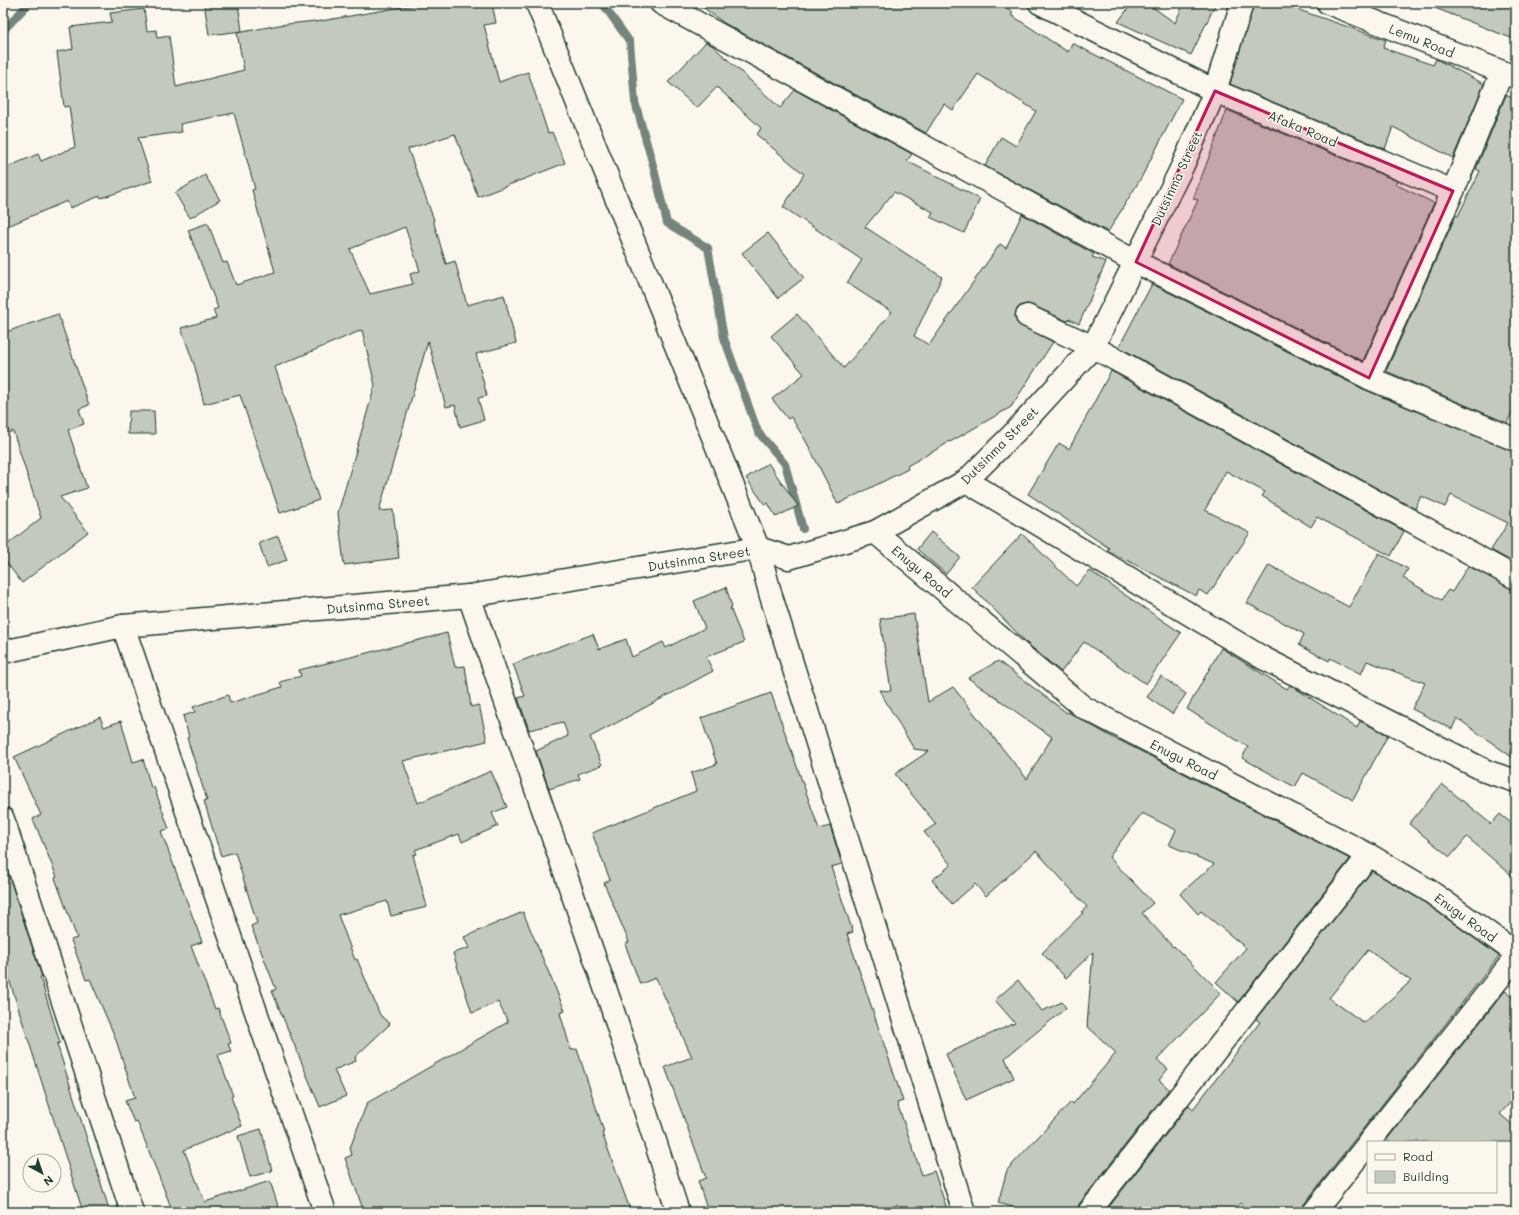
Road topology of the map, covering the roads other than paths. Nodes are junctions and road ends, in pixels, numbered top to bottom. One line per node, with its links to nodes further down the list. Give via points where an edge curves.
1 (537, 3): 16 (street)
2 (661, 3): 9 (street)
3 (1040, 3): 7 (street, Afaka Road)
4 (1242, 3): 7 (street, Dutsinma Street)
5 (1328, 3): 6 (street, Lemu Road)
6 (1509, 74): 8 (street)
7 (1215, 91): 8 (street, Afaka Road); 9 (street, Dutsinma Street)
8 (1453, 190): 12 (street)
9 (1136, 262): 11 (street, Dutsinma Street); 12 (street)
10 (1027, 316): 11 (street)
11 (1093, 347): 14 (street, Dutsinma Street); 17 (street)
12 (1369, 378): 13 (street)
13 (1516, 440)
14 (966, 481): 15 (street, Dutsinma Street); 21 (street, via 1264,658 1488,772)
15 (875, 532): 16 (street, Dutsinma Street, via 789,558); 23 (street, Enugu Road, via 1083,707)
16 (758, 548): 18 (street, Dutsinma Street); 31 (street)
17 (1516, 578)
18 (469, 596): 19 (street, Dutsinma Street); 30 (street, via 608,998)
19 (123, 626): 20 (street, Dutsinma Street); 29 (street)
20 (3, 652)
21 (1516, 781)
22 (3, 819): 28 (street)
23 (1369, 856): 24 (street, Enugu Road, via 1428,890); 32 (street)
24 (1516, 953)
25 (1516, 957): 26 (street)
26 (1371, 1141)
27 (1367, 1146): 33 (street)
28 (132, 1212)
29 (324, 1212)
30 (678, 1212)
31 (964, 1212)
32 (1089, 1212)
33 (1314, 1212)

